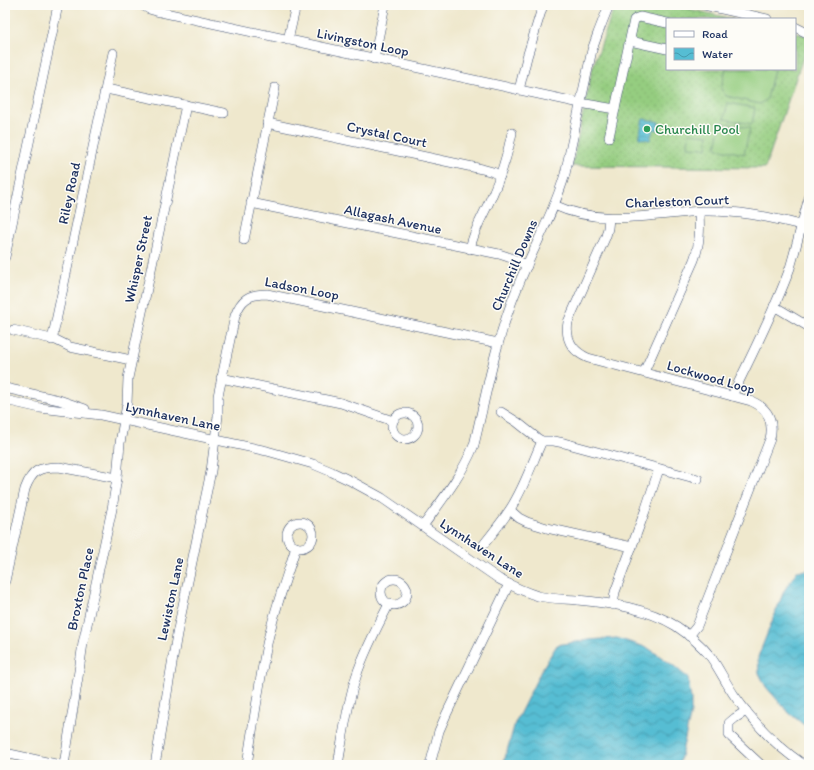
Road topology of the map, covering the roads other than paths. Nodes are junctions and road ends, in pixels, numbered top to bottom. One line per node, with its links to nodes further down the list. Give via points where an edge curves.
1 (58, 5): 36 (street)
2 (142, 5): 12 (street, Livingston Loop, via 156,12)
3 (296, 5): 12 (street)
4 (385, 5): 16 (street)
5 (543, 5): 19 (street)
6 (609, 5): 20 (street, Churchill Downs, via 592,50)
7 (704, 5): 8 (street)
8 (762, 18)
9 (666, 23): 13 (street, via 637,18 634,20)
10 (796, 28): 11 (street)
11 (809, 34)
12 (288, 40): 16 (street, Livingston Loop)
13 (630, 41): 14 (street); 22 (street)
14 (666, 49)
15 (113, 53): 18 (street, Riley Road)
16 (374, 58): 19 (street, Livingston Loop)
17 (275, 88): 24 (street)
18 (106, 89): 21 (street); 41 (street, Riley Road)
19 (519, 90): 20 (street, Livingston Loop)
20 (580, 103): 22 (street, Livingston Loop); 30 (street, Churchill Downs, via 566,174)
21 (186, 105): 23 (street); 43 (street, Whisper Street)
22 (615, 110): 26 (street)
23 (224, 113)
24 (267, 124): 27 (street, Crystal Court, via 482,168); 29 (street)
25 (512, 133): 27 (street)
26 (609, 137)
27 (500, 176): 35 (street)
28 (809, 198): 33 (street)
29 (251, 203): 34 (street); 35 (street, Allagash Avenue)
30 (554, 205): 32 (street, Charleston Court, via 572,212); 37 (street, Churchill Downs)
31 (699, 212): 32 (street, Charleston Court); 33 (street, Charleston Court, via 749,214); 44 (street, via 700,230 694,260)
32 (609, 218): 44 (street, Lockwood Loop, via 606,236 568,322 568,336 580,354 588,358)
33 (802, 225): 38 (street, via 790,267)
34 (244, 240)
35 (470, 249): 37 (street, Allagash Avenue, via 510,257)
36 (5, 257)
37 (527, 266): 42 (street, Churchill Downs)
38 (774, 306): 39 (street); 47 (street)
39 (809, 327)
40 (13, 330): 41 (street)
41 (52, 340): 43 (street, via 70,347)
42 (498, 343): 45 (street, Ladson Loop, via 257,294 249,296 237,308); 59 (street, Churchill Downs, via 469,458)
43 (131, 360): 51 (street, Whisper Street)
44 (644, 372): 47 (street, Lockwood Loop)
45 (222, 378): 52 (street, via 341,403); 53 (street, Ladson Loop)
46 (5, 388): 50 (street, Lynnhaven Lane, via 59,400)
47 (732, 396): 67 (street, Lockwood Loop, via 757,403 762,407 770,419 772,432 697,626)
48 (5, 400): 50 (street, Lynnhaven Lane, via 40,408)
49 (502, 412): 54 (street)
50 (101, 415): 51 (street, Lynnhaven Lane)
51 (124, 420): 53 (street, Lynnhaven Lane); 56 (street, Broxton Place)
52 (393, 421)
53 (215, 439): 59 (street, Lynnhaven Lane, via 313,464 371,492); 72 (street, Lewiston Lane, via 177,634)
54 (542, 441): 55 (street, via 559,442); 58 (street)
55 (659, 469): 57 (street); 62 (street)
56 (117, 478): 63 (street, via 59,467 50,467 34,473 25,489); 71 (street, Broxton Place, via 83,643)
57 (698, 479)
58 (510, 510): 60 (street); 62 (street, via 526,522)
59 (423, 526): 64 (street, Lynnhaven Lane, via 499,580)
60 (484, 544)
61 (296, 547): 73 (street, via 267,644)
62 (632, 547): 66 (street, via 615,592)
63 (5, 581)
64 (509, 584): 66 (street, Lynnhaven Lane, via 538,596); 75 (street, via 441,726)
65 (389, 604): 74 (street, via 356,676)
66 (613, 605): 67 (street, Lynnhaven Lane, via 644,611 676,626)
67 (689, 636): 68 (street, Lynnhaven Lane, via 709,656)
68 (746, 711): 76 (street, via 729,724 729,735); 77 (street, Lynnhaven Lane, via 759,727)
69 (5, 753): 70 (street)
70 (60, 765)
71 (64, 765)
72 (155, 765)
73 (247, 765)
74 (338, 765)
75 (430, 765)
76 (761, 765)
77 (804, 765)

